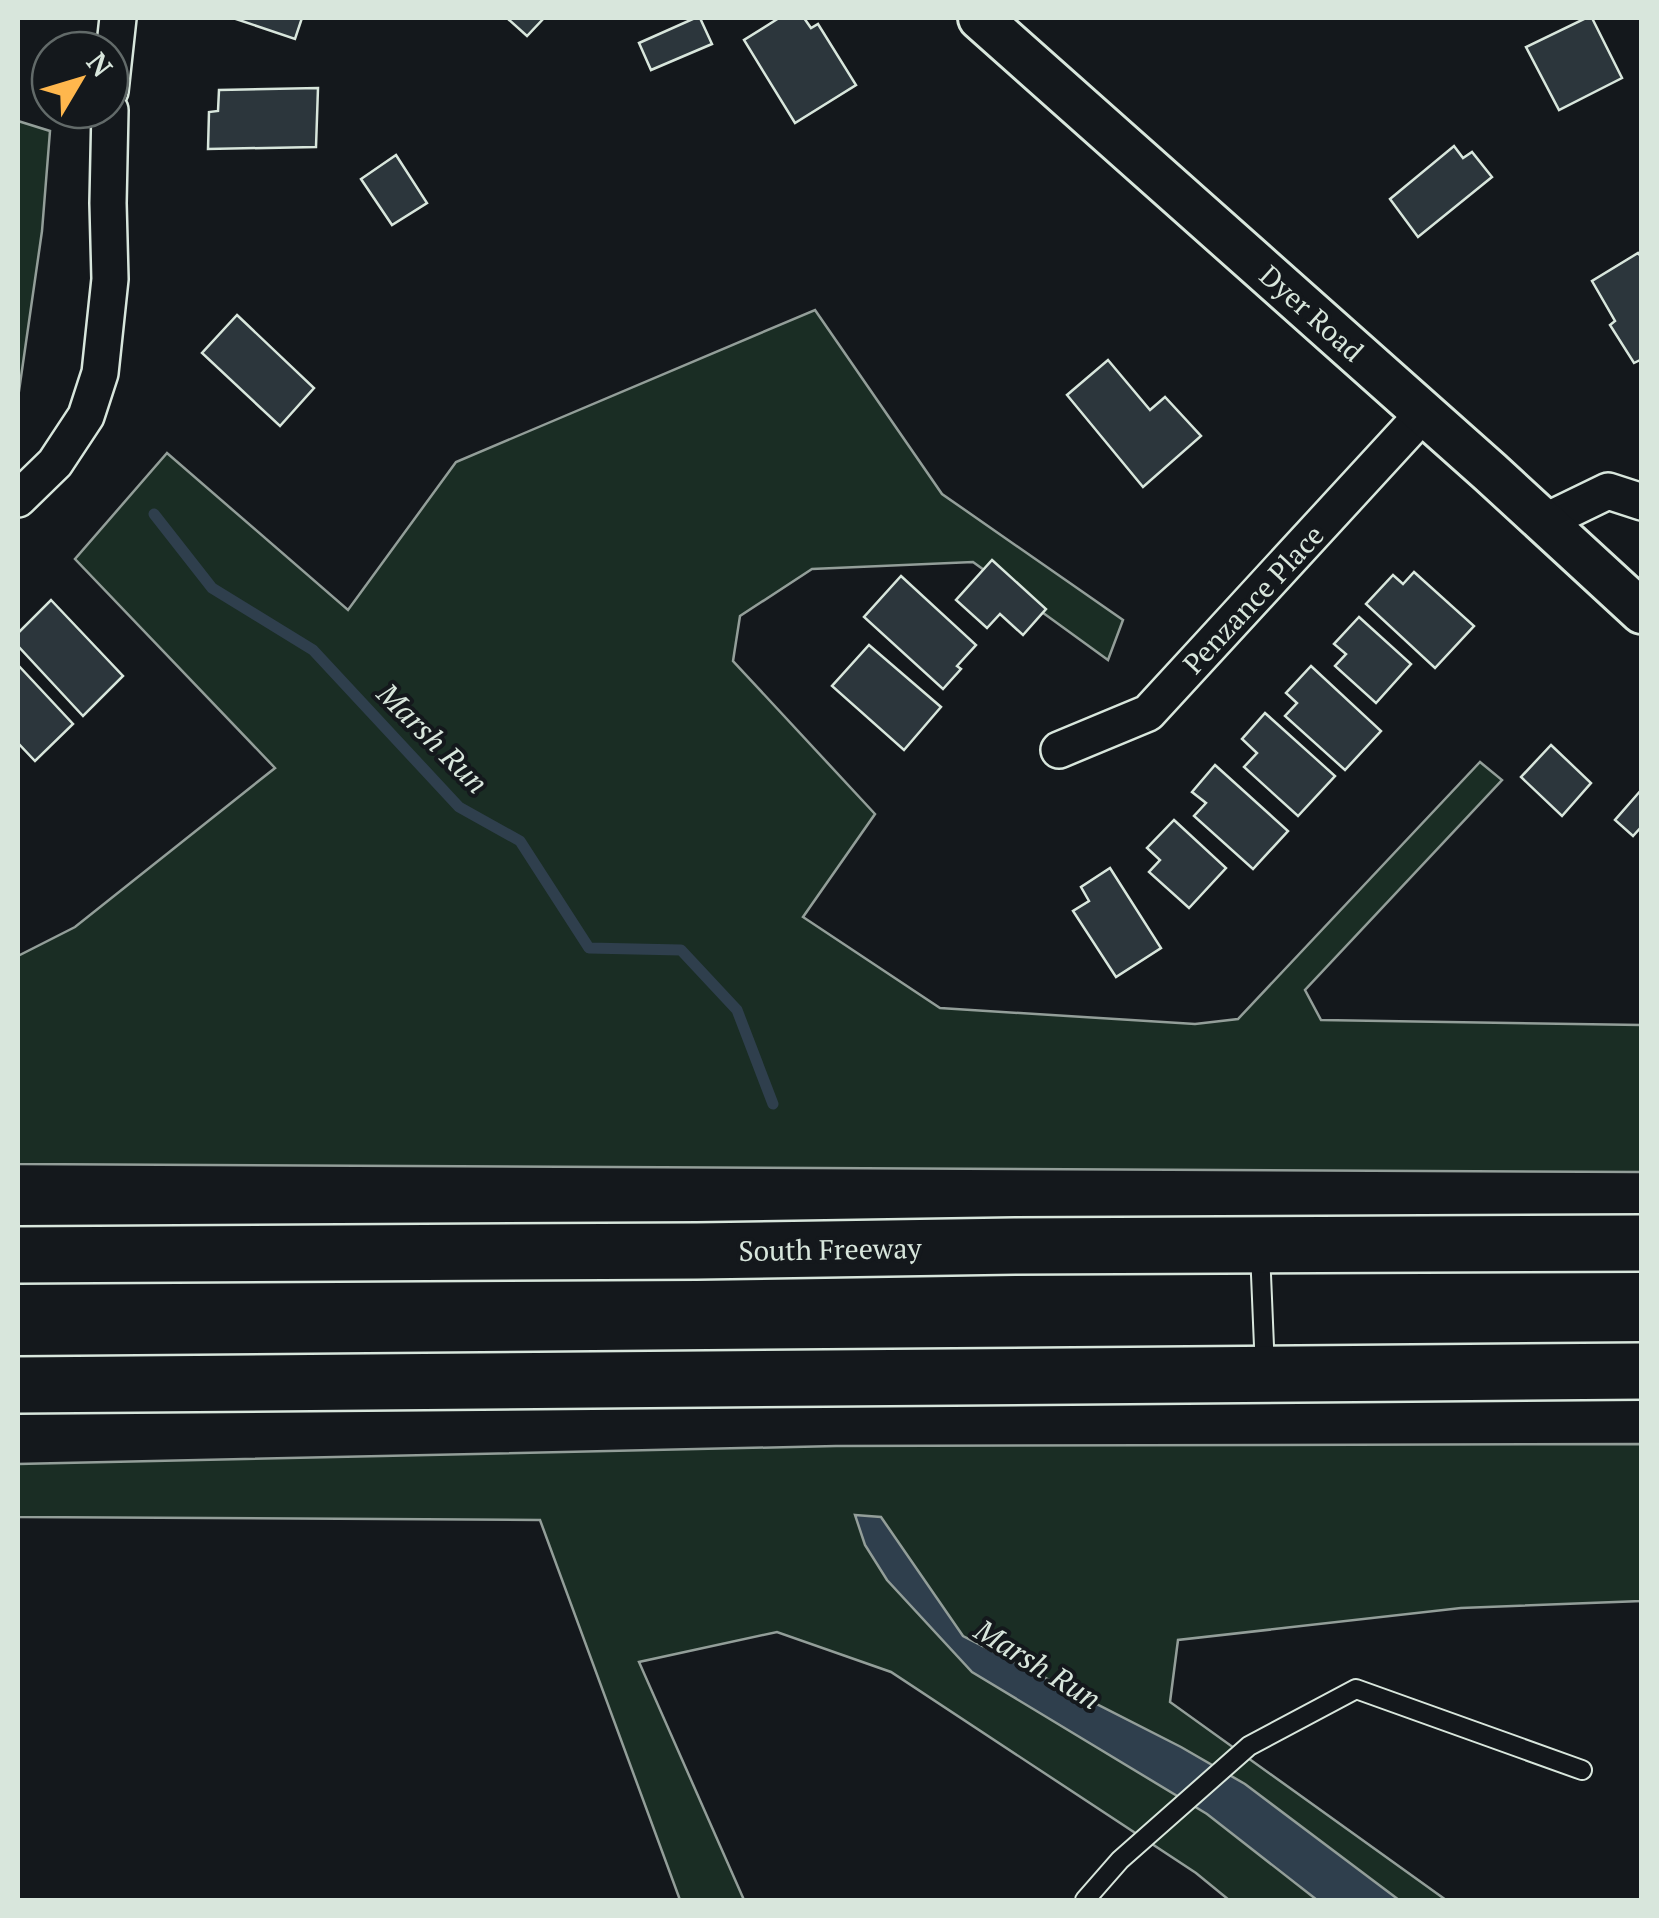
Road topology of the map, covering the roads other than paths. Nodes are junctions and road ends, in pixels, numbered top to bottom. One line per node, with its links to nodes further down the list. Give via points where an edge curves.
1 (980, 18): 3 (street, Dyer Road)
2 (110, 130): 4 (street, via 110,279 100,373 86,416 55,464)
3 (1424, 413): 6 (street, Dyer Road); 8 (street, Penzance Place, via 1148,712)
4 (18, 499)
5 (1642, 502): 6 (street, via 1608,491)
6 (1544, 522): 7 (street, Dyer Road)
7 (1642, 612)
8 (1059, 750)
9 (1642, 1242): 10 (highway, South Freeway)
10 (1260, 1245): 11 (highway, South Freeway); 13 (lane)
11 (18, 1254)
12 (1642, 1371): 13 (highway)
13 (1265, 1373): 14 (highway)
14 (18, 1385)
15 (1582, 1770): 16 (lane, via 1356,1689 1248,1746 1120,1860)
16 (1085, 1900)

